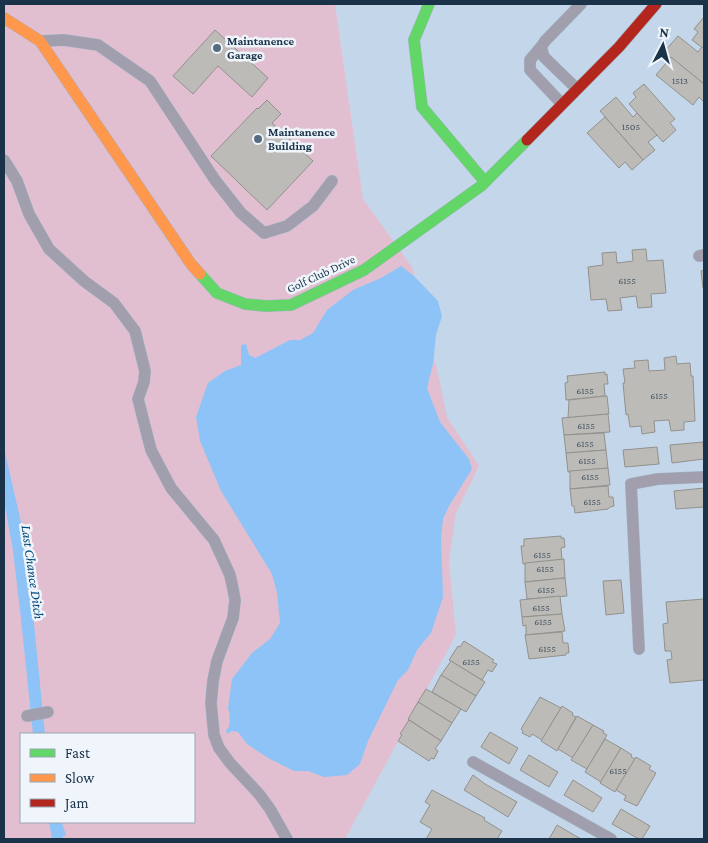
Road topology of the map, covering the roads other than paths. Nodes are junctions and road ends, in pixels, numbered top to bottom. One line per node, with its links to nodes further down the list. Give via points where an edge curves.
1 (429, 4): 11 (street, via 414,40 422,107)
2 (581, 4): 6 (lane)
3 (656, 4): 7 (street, Golf Club Drive)
4 (4, 18): 5 (street, Golf Club Drive)
5 (40, 41): 10 (lane, via 64,40 98,45 150,81 215,180 242,213 264,233 287,226 313,206); 11 (street, Golf Club Drive, via 191,264 217,293 245,304 291,305 364,270)
6 (541, 47): 7 (lane, via 544,57); 8 (lane, via 530,60 530,70)
7 (577, 89): 8 (street, Golf Club Drive)
8 (562, 104): 11 (street, Golf Club Drive)
9 (4, 160): 17 (lane, via 49,249 114,304 135,331 145,371 138,399 151,450 171,488 214,540 232,582 233,618 217,662 212,688 214,735 219,748 259,794)
10 (332, 181)
11 (485, 182)
12 (704, 477): 13 (lane, via 631,484)
13 (639, 649)
14 (48, 712): 15 (lane)
15 (27, 716)
16 (473, 762): 18 (lane)
17 (287, 839)
18 (611, 839)

